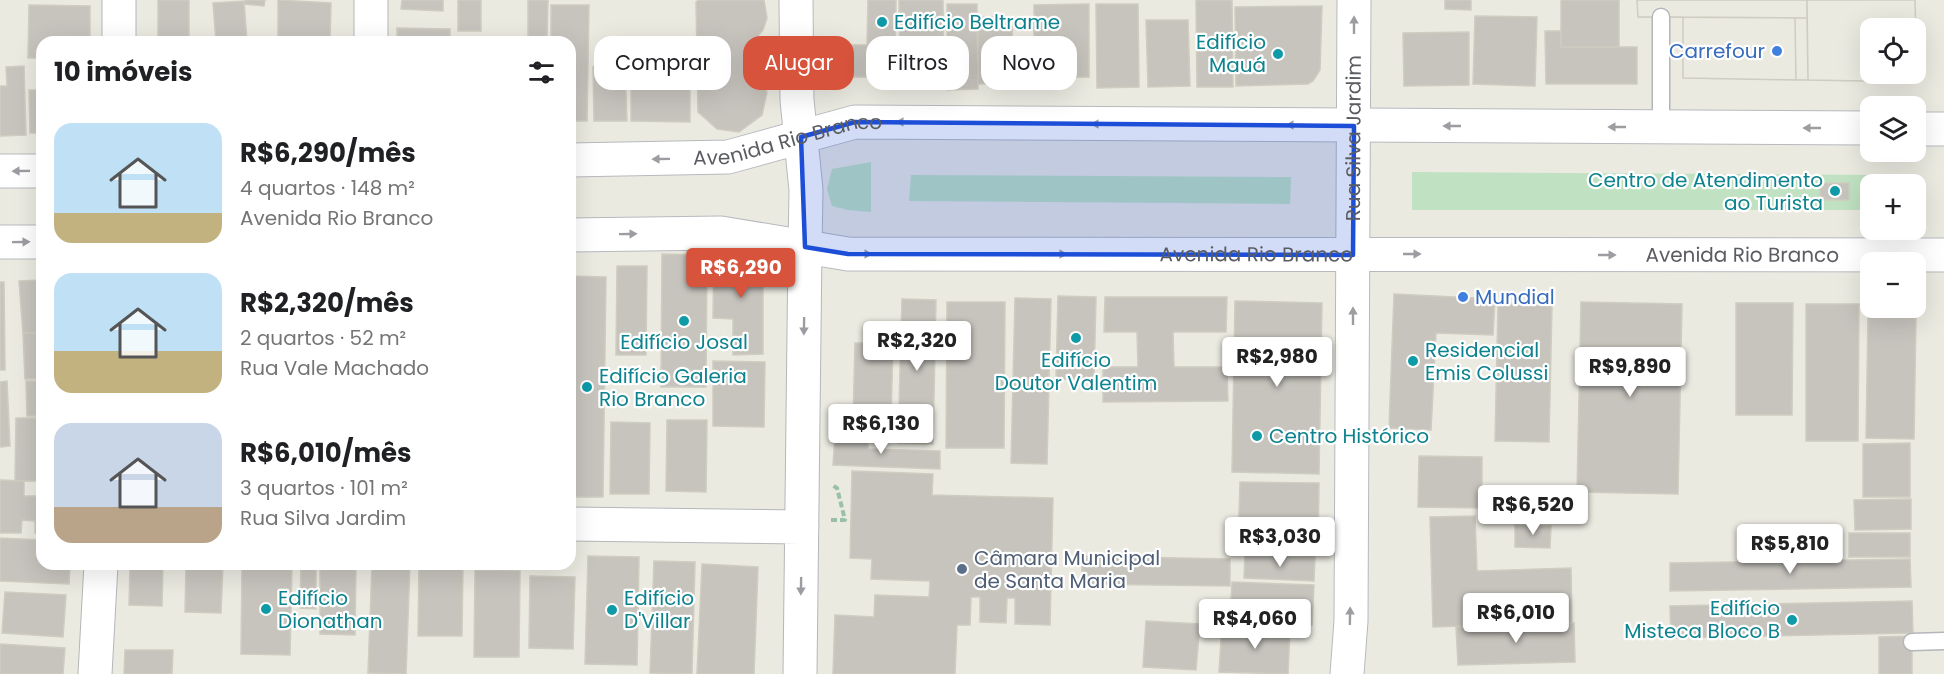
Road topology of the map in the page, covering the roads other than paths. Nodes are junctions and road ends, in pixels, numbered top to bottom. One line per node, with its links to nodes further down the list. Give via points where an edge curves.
1 (120, 0): 6 (street)
2 (371, 0): 7 (street)
3 (796, 0): 13 (street)
4 (1354, 0): 8 (street, Rua Silva Jardim, one-way to 4)
5 (1661, 17): 9 (lane)
6 (119, 36)
7 (371, 36)
8 (1354, 126): 9 (street, Avenida Rio Branco, one-way to 8); 13 (street, Avenida Rio Branco, one-way to 13, via 855,122); 21 (street, Rua Silva Jardim)
9 (1661, 127): 10 (street, Avenida Rio Branco, one-way to 9)
10 (1860, 128)
11 (1926, 129): 12 (street)
12 (1944, 129)
13 (801, 137): 14 (street, Avenida Rio Branco, one-way to 14, via 728,158); 20 (street, via 806,190)
14 (576, 160)
15 (0, 171): 16 (street, one-way to 15)
16 (36, 171)
17 (576, 235): 20 (street, Avenida Rio Branco, one-way to 20, via 721,233)
18 (0, 242): 19 (street, one-way to 19)
19 (36, 242)
20 (805, 247): 21 (street, Avenida Rio Branco, one-way to 21, via 849,254); 24 (street, one-way to 24)
21 (1353, 255): 22 (street, Avenida Rio Branco, one-way to 22); 30 (street, Rua Silva Jardim, one-way to 21, via 1351,621)
22 (1944, 255)
23 (576, 524): 24 (street)
24 (802, 527): 29 (street, one-way to 29)
25 (101, 570): 28 (street)
26 (1944, 641): 27 (lane)
27 (1912, 642)
28 (95, 674)
29 (800, 674)
30 (1347, 674)

